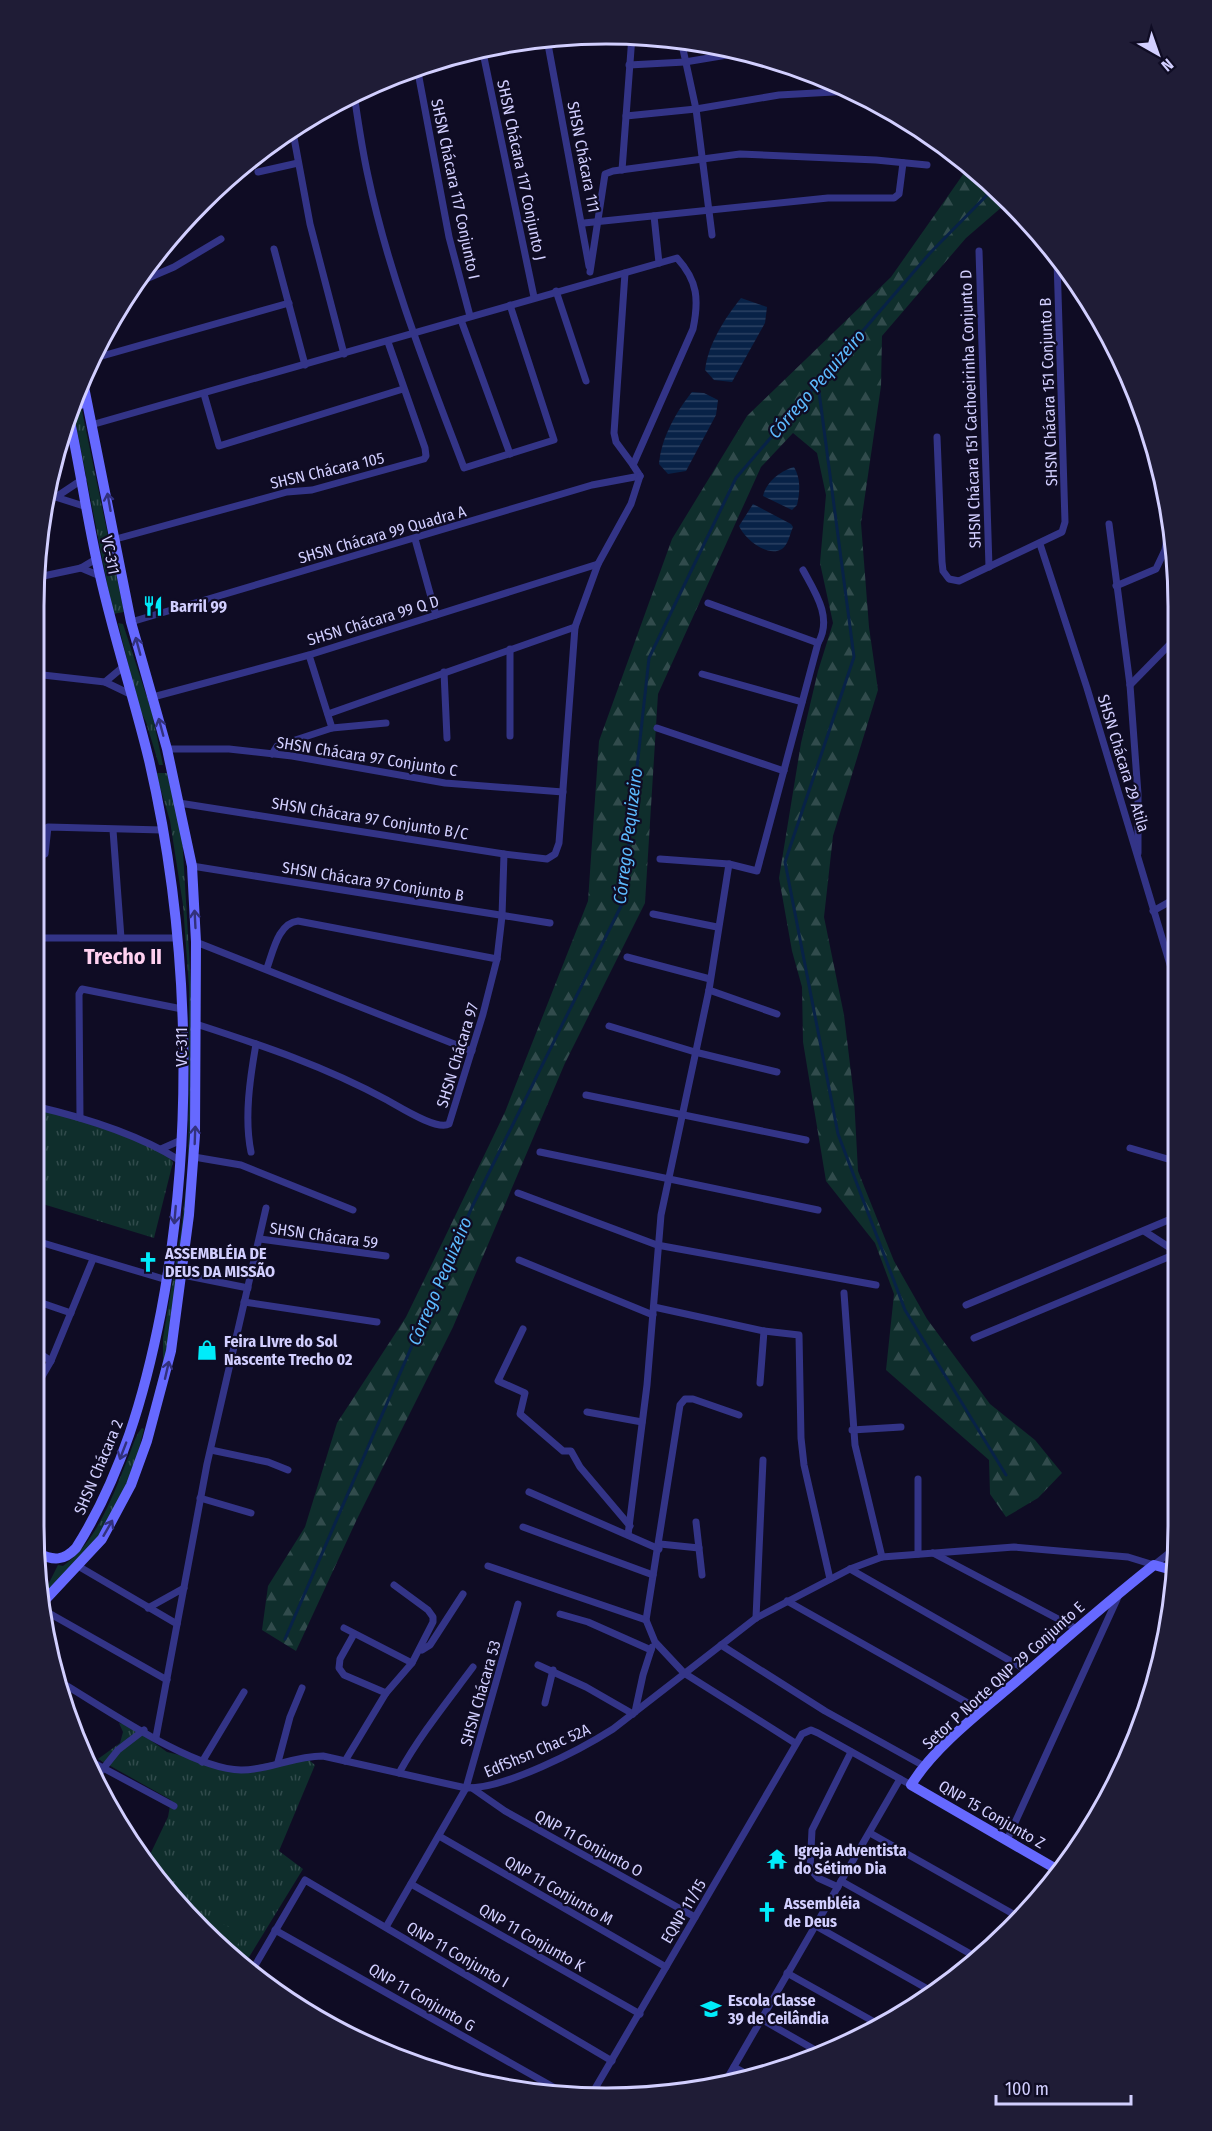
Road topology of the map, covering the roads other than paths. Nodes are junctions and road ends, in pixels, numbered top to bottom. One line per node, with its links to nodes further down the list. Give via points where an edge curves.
1 (631, 45): 7 (street)
2 (549, 47): 23 (street, SHSN Chácara 111)
3 (683, 49): 6 (street)
4 (723, 56): 6 (street)
5 (484, 57): 35 (street, SHSN Chácara 117 Conjunto J)
6 (685, 62): 7 (street); 11 (street)
7 (629, 65): 12 (street)
8 (418, 76): 38 (street, SHSN Chácara 117 Conjunto I, via 449,237)
9 (834, 92): 11 (street, via 779,95)
10 (355, 103): 40 (street, via 368,177)
11 (696, 109): 12 (street); 14 (street)
12 (626, 116): 18 (street)
13 (294, 138): 15 (street)
14 (704, 158): 16 (street, via 740,154); 18 (street); 20 (street)
15 (298, 163): 19 (street); 42 (street, via 321,274)
16 (903, 163): 17 (street); 20 (street, via 899,194 894,198 828,198)
17 (927, 165)
18 (622, 170): 22 (street, via 605,174)
19 (258, 172)
20 (707, 210): 21 (street); 24 (street)
21 (654, 216): 22 (street); 28 (street)
22 (599, 222): 23 (street); 30 (street)
23 (584, 223): 30 (street, SHSN Chácara 111)
24 (712, 235)
25 (221, 239): 32 (street)
26 (274, 249): 36 (street)
27 (979, 251): 66 (street, SHSN Chácara 151 Cachoeirinha Conjunto D)
28 (659, 263): 31 (street); 53 (street, via 677,258 687,269 698,305 693,329)
29 (1057, 271): 62 (street, SHSN Chácara 151 Conjunto B, via 1065,522 1062,532)
30 (590, 272): 33 (street, SHSN Chácara 111)
31 (625, 273): 33 (street); 53 (street, via 614,433)
32 (150, 277)
33 (591, 282): 34 (street)
34 (556, 291): 35 (street); 45 (street)
35 (534, 297): 37 (street)
36 (289, 303): 43 (street); 44 (street)
37 (510, 305): 38 (street); 52 (street, via 554,440)
38 (470, 316): 39 (street)
39 (461, 320): 40 (street); 52 (street)
40 (413, 334): 41 (street); 52 (street, via 464,468)
41 (388, 342): 42 (street); 46 (street, SHSN Chácara 105)
42 (344, 354): 44 (street)
43 (103, 356)
44 (305, 365): 48 (street)
45 (586, 381)
46 (403, 389): 48 (street, via 219,446); 60 (street, SHSN Chácara 105, via 425,448 424,459)
47 (85, 393): 49 (main road, VC-311)
48 (204, 394): 49 (street)
49 (91, 425): 60 (main road, VC-311, one-way to 49)
50 (72, 429): 55 (main road, VC-311)
51 (937, 437): 66 (street, via 943,571 949,579 959,581)
52 (510, 454)
53 (633, 465): 54 (street)
54 (640, 477): 61 (street, SHSN Chácara 99 Quadra A, via 592,485); 65 (street, via 631,504)
55 (83, 479): 56 (street); 58 (main road, VC-311)
56 (54, 495)
57 (54, 497): 58 (street)
58 (87, 507): 64 (main road, VC-311)
59 (1109, 524): 71 (street)
60 (116, 539): 74 (main road, VC-311)
61 (415, 539): 73 (street); 74 (street, SHSN Chácara 99 Quadra A)
62 (1040, 544): 66 (street); 108 (street, SHSN Chácara 29 Atila)
63 (1165, 550): 71 (street, via 1156,569)
64 (96, 559): 67 (street); 70 (main road, VC-311)
65 (598, 564): 73 (street, SHSN Chácara 99 Q D); 76 (street)
66 (989, 567)
67 (81, 568): 69 (street); 70 (street)
68 (803, 570): 77 (street, via 825,622)
69 (45, 576)
70 (100, 576): 75 (main road, VC-311)
71 (1116, 586): 86 (street)
72 (708, 603): 77 (street)
73 (436, 615): 80 (street, SHSN Chácara 99 Q D)
74 (132, 622): 75 (main road, via 116,617); 87 (main road, VC-311, one-way to 74)
75 (112, 626): 81 (main road, VC-311)
76 (575, 627): 79 (street); 101 (street)
77 (818, 643): 89 (street)
78 (1168, 646): 86 (street)
79 (510, 649): 82 (street); 94 (street)
80 (309, 655): 87 (street, SHSN Chácara 99 Q D); 90 (street)
81 (123, 667): 85 (street); 88 (main road, VC-311)
82 (444, 672): 90 (street); 95 (street)
83 (702, 674): 89 (street)
84 (44, 675): 85 (street)
85 (105, 682): 88 (street)
86 (1130, 685): 108 (street, via 1138,794)
87 (153, 697): 96 (main road, VC-311, one-way to 87)
88 (131, 698): 98 (main road, VC-311)
89 (802, 702): 100 (street)
90 (328, 714): 92 (street)
91 (386, 723): 92 (street)
92 (332, 728): 97 (street, via 277,746)
93 (657, 728): 100 (street)
94 (510, 735)
95 (447, 738)
96 (167, 749): 97 (street, SHSN Chácara 97 Conjunto C); 99 (main road, VC-311)
97 (272, 754): 101 (street, SHSN Chácara 97 Conjunto C, via 445,783)
98 (149, 760): 99 (main road, via 159,769); 104 (main road, VC-311)
99 (170, 761): 102 (main road, VC-311)
100 (784, 771): 109 (street, via 757,871)
101 (563, 792): 106 (street, SHSN Chácara 97 Conjunto B/C, via 555,854 547,859)
102 (179, 802): 106 (street, SHSN Chácara 97 Conjunto B/C); 110 (main road, VC-311)
103 (113, 830): 104 (street); 105 (street, via 48,827); 118 (street)
104 (162, 830): 119 (main road, VC-311)
105 (44, 854)
106 (504, 854): 114 (street, SHSN Chácara 97)
107 (660, 858): 109 (street)
108 (1138, 861): 112 (street, SHSN Chácara 29 Atila)
109 (729, 864): 116 (street)
110 (192, 866): 114 (street, SHSN Chácara 97 Conjunto B); 120 (main road, VC-311, one-way to 110)
111 (1168, 903): 112 (street)
112 (1153, 911): 122 (street, SHSN Chácara 29 Atila)
113 (653, 914): 116 (street)
114 (502, 916): 115 (street, SHSN Chácara 97 Conjunto B); 123 (street, SHSN Chácara 97)
115 (550, 923)
116 (717, 927): 125 (street)
117 (44, 938): 118 (street)
118 (121, 938): 119 (street)
119 (177, 938): 127 (main road, VC-311)
120 (196, 942): 124 (street); 129 (main road, VC-311)
121 (627, 957): 125 (street)
122 (1168, 957)
123 (497, 958): 124 (street, via 298,921 288,923 282,930); 132 (street, SHSN Chácara 97)
124 (267, 968): 132 (street)
125 (710, 979): 126 (street)
126 (708, 990): 128 (street); 133 (street)
127 (182, 1009): 138 (street, via 82,989); 140 (main road, SHSN Chácara 2)
128 (777, 1014)
129 (196, 1024): 131 (street, SHSN Chácara 97); 145 (main road, VC-311, one-way to 129)
130 (609, 1026): 133 (street)
131 (256, 1044): 132 (street, SHSN Chácara 97, via 301,1058 443,1127 451,1121); 143 (street, via 247,1130)
132 (472, 1051)
133 (695, 1052): 134 (street); 137 (street)
134 (777, 1072)
135 (586, 1095): 137 (street)
136 (44, 1109): 138 (street)
137 (682, 1117): 139 (street); 148 (street)
138 (80, 1118): 142 (street)
139 (806, 1140)
140 (179, 1141): 142 (street); 147 (main road, SHSN Chácara 2)
141 (1130, 1148): 146 (street)
142 (161, 1149): 147 (street)
143 (251, 1152)
144 (540, 1152): 148 (street)
145 (194, 1157): 151 (street, via 241,1165); 163 (main road, VC-311)
146 (1168, 1159)
147 (179, 1160): 164 (main road, SHSN Chácara 2, one-way to 164)
148 (669, 1180): 152 (street); 157 (street)
149 (518, 1193): 157 (street)
150 (266, 1208): 155 (street)
151 (352, 1210)
152 (818, 1210)
153 (1168, 1220): 154 (street)
154 (1144, 1231): 158 (street); 170 (street)
155 (260, 1239): 159 (street, SHSN Chácara 59); 166 (street)
156 (44, 1243): 161 (street)
157 (657, 1245): 165 (street); 171 (street)
158 (1168, 1247)
159 (386, 1256)
160 (1168, 1257): 176 (street)
161 (93, 1259): 164 (street); 172 (street)
162 (519, 1260): 171 (street)
163 (183, 1275): 166 (street); 182 (main road, VC-311, one-way to 163)
164 (167, 1280): 181 (main road, SHSN Chácara 2)
165 (876, 1285)
166 (248, 1288): 168 (street)
167 (844, 1293): 189 (street)
168 (244, 1302): 173 (street); 190 (street)
169 (44, 1304): 172 (street)
170 (966, 1305)
171 (653, 1311): 175 (street); 186 (street)
172 (71, 1313): 178 (street)
173 (377, 1322)
174 (523, 1329): 198 (street, via 498,1381 525,1392 520,1414 563,1451 571,1450 580,1467)
175 (764, 1331): 180 (street); 215 (street, via 799,1335 804,1465)
176 (974, 1338)
177 (44, 1356): 178 (street)
178 (51, 1361): 179 (street)
179 (44, 1373)
180 (759, 1383)
181 (141, 1396): 182 (main road); 185 (main road, SHSN Chácara 2)
182 (158, 1403): 187 (main road, VC-311)
183 (587, 1412): 186 (street)
184 (739, 1415): 201 (street, via 693,1398 682,1401)
185 (134, 1420): 187 (main road); 206 (main road, SHSN Chácara 2, one-way to 206, via 108,1490 76,1548 61,1559)
186 (642, 1422): 198 (street)
187 (151, 1426): 209 (main road, VC-311, one-way to 187, via 111,1524 131,1485)
188 (901, 1427): 189 (street)
189 (852, 1430): 207 (street)
190 (211, 1450): 192 (street); 195 (street)
191 (763, 1460): 226 (street)
192 (288, 1470)
193 (918, 1479): 204 (street)
194 (529, 1492): 200 (street)
195 (200, 1498): 196 (street); 217 (street)
196 (251, 1513)
197 (696, 1522): 202 (street)
198 (630, 1526): 200 (street)
199 (524, 1527): 213 (street)
200 (628, 1535): 201 (street)
201 (659, 1547): 202 (street); 213 (street)
202 (699, 1548): 214 (street)
203 (932, 1553): 204 (street, EdfShsn Chac 52A); 208 (street, EdfShsn Chac 52A, via 1025,1548 1128,1557); 230 (street)
204 (918, 1554): 207 (street, EdfShsn Chac 52A)
205 (1167, 1555): 208 (street)
206 (45, 1556)
207 (882, 1557): 212 (street, EdfShsn Chac 52A)
208 (1154, 1565): 211 (main road); 218 (main road, Setor P Norte QNP 29 Conjunto E)
209 (78, 1566): 220 (main road, VC-311); 223 (street)
210 (488, 1566): 227 (street)
211 (1166, 1568)
212 (850, 1569): 215 (street, EdfShsn Chac 52A); 240 (street)
213 (653, 1575): 227 (street)
214 (702, 1575)
215 (830, 1579): 221 (street, EdfShsn Chac 52A)
216 (394, 1585): 235 (street, via 433,1617)
217 (184, 1588): 223 (street); 228 (street)
218 (1119, 1592): 230 (main road, Setor P Norte QNP 29 Conjunto E); 266 (street, Setor P Norte QNP 29 Conjunto E)
219 (463, 1594): 235 (street, via 430,1645)
220 (48, 1597)
221 (787, 1601): 226 (street, EdfShsn Chac 52A); 248 (street)
222 (518, 1604): 262 (street, SHSN Chácara 53)
223 (148, 1608): 228 (street)
224 (51, 1614): 242 (street)
225 (560, 1614): 234 (street)
226 (756, 1618): 233 (street, EdfShsn Chac 52A)
227 (646, 1620): 232 (street)
228 (177, 1624): 242 (street)
229 (344, 1629): 231 (street)
230 (1077, 1629): 240 (main road, Setor P Norte QNP 29 Conjunto E)
231 (354, 1634): 236 (street); 246 (street, via 339,1668 344,1675)
232 (655, 1642): 234 (street); 241 (street)
233 (721, 1645): 241 (street, EdfShsn Chac 52A); 257 (street, via 825,1711)
234 (651, 1650): 249 (street)
235 (420, 1652): 236 (street)
236 (412, 1663): 246 (street)
237 (538, 1665): 239 (street)
238 (473, 1667): 259 (street, via 434,1717)
239 (553, 1671): 247 (street); 249 (street)
240 (1028, 1671): 248 (main road, Setor P Norte QNP 29 Conjunto E)
241 (684, 1673): 249 (street, EdfShsn Chac 52A); 252 (street)
242 (166, 1680): 251 (street)
243 (67, 1686): 250 (street, EdfShsn Chac 52A)
244 (302, 1688): 256 (street)
245 (244, 1692): 255 (street)
246 (386, 1693): 254 (street)
247 (545, 1703)
248 (982, 1711): 257 (main road, Setor P Norte QNP 29 Conjunto E)
249 (634, 1713): 262 (street, EdfShsn Chac 52A, via 595,1741 500,1783)
250 (144, 1730): 251 (street, EdfShsn Chac 52A); 258 (street)
251 (156, 1737): 255 (street, EdfShsn Chac 52A)
252 (795, 1743): 253 (street, via 811,1730); 271 (street, EQNP 11/15)
253 (851, 1752): 260 (street); 269 (street, via 810,1841 810,1869 818,1878)
254 (345, 1761): 256 (street, EdfShsn Chac 52A, via 303,1756); 259 (street, EdfShsn Chac 52A)
255 (202, 1762): 256 (street, EdfShsn Chac 52A, via 225,1770)
256 (278, 1762)
257 (924, 1766): 261 (main road, Setor P Norte QNP 29 Conjunto E)
258 (100, 1771): 263 (street)
259 (399, 1773): 262 (street, EdfShsn Chac 52A)
260 (900, 1779): 261 (street); 264 (street)
261 (911, 1785): 266 (main road, QNP 15 Conjunto Z)
262 (469, 1788): 265 (street, SHSN Chácara 53); 271 (street, QNP 11 Conjunto O)
263 (174, 1806)
264 (870, 1833): 269 (street); 270 (street)
265 (439, 1836): 268 (street, SHSN Chácara 53); 277 (street, QNP 11 Conjunto M)
266 (1007, 1840): 267 (main road, QNP 15 Conjunto Z)
267 (1052, 1867)
268 (411, 1884): 273 (street, SHSN Chácara 53); 280 (street, QNP 11 Conjunto K)
269 (839, 1884): 272 (street); 275 (street)
270 (1013, 1914)
271 (695, 1917): 277 (street, EQNP 11/15)
272 (816, 1926): 278 (street); 279 (street)
273 (386, 1927): 274 (street, QNP 11 Conjunto I, via 305,1880); 284 (street, QNP 11 Conjunto I)
274 (275, 1930): 276 (street); 288 (street, QNP 11 Conjunto G)
275 (970, 1954)
276 (256, 1964)
277 (666, 1967): 280 (street, EQNP 11/15)
278 (787, 1973): 281 (street); 282 (street)
279 (926, 1988)
280 (640, 2014): 284 (street, EQNP 11/15)
281 (761, 2019): 283 (street); 285 (street)
282 (871, 2020)
283 (812, 2048)
284 (612, 2061): 289 (street, EQNP 11/15)
285 (734, 2067): 286 (street); 287 (street)
286 (741, 2071)
287 (730, 2073)
288 (548, 2084)
289 (596, 2087)

